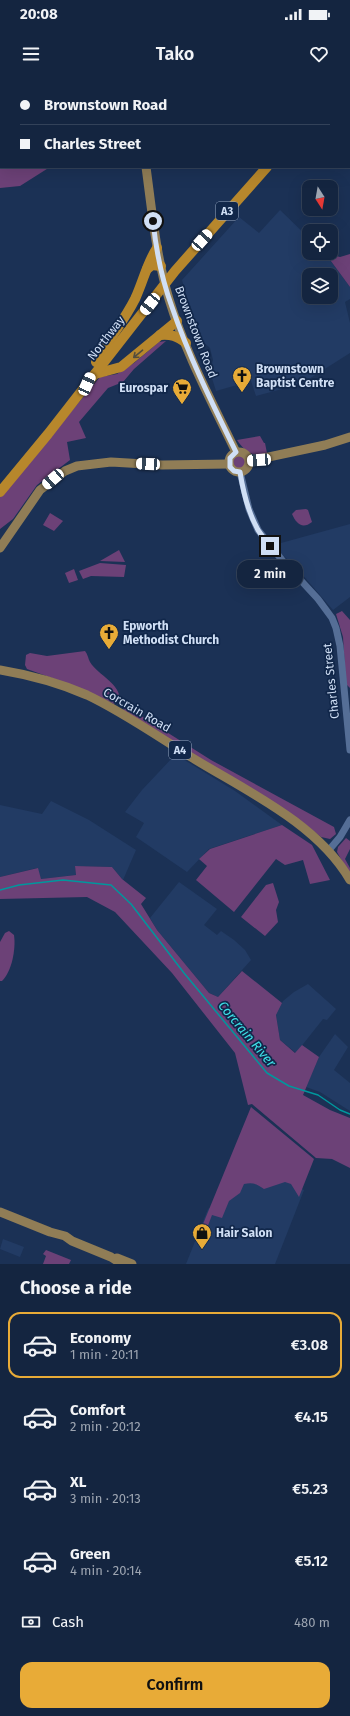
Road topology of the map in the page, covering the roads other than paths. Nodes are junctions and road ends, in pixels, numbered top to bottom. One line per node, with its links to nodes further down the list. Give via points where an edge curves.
1 (146, 168): 3 (main road, Brownstown Road)
2 (265, 168): 9 (highway, Northway / A3, via 180,266)
3 (157, 248): 4 (highway); 5 (main road, Brownstown Road)
4 (147, 269): 5 (highway, via 152,265); 10 (highway, via 135,298 97,361)
5 (161, 270): 6 (main road, Brownstown Road)
6 (177, 320): 7 (highway); 8 (main road, Brownstown Road)
7 (160, 335): 8 (highway, via 176,336); 9 (highway, one-way to 9, via 121,367)
8 (186, 343): 12 (main road, Brownstown Road)
9 (95, 374): 10 (highway, Northway / A3)
10 (87, 384): 16 (highway, Northway / A3)
11 (350, 437): 13 (main road, via 326,445)
12 (236, 452): 13 (main road, via 245,453); 14 (main road, via 230,458)
13 (250, 461): 15 (main road, via 248,467)
14 (229, 464): 15 (main road, via 232,469); 17 (main road, via 162,465 111,462 77,466 65,471 40,490)
15 (240, 472): 19 (street, Charles Street, via 249,509 258,530 332,618 340,646)
16 (0, 492)
17 (0, 548)
18 (0, 670): 21 (main road, Corcrain Road / A4, via 48,680 88,696 132,720 274,807 303,827)
19 (350, 750)
20 (350, 820): 21 (street)
21 (329, 850): 22 (main road, A4)
22 (350, 880)
23 (0, 1212): 24 (main road, via 50,1232 57,1238 72,1241)
24 (111, 1257): 25 (main road); 26 (main road)
25 (122, 1264)
26 (132, 1264)

